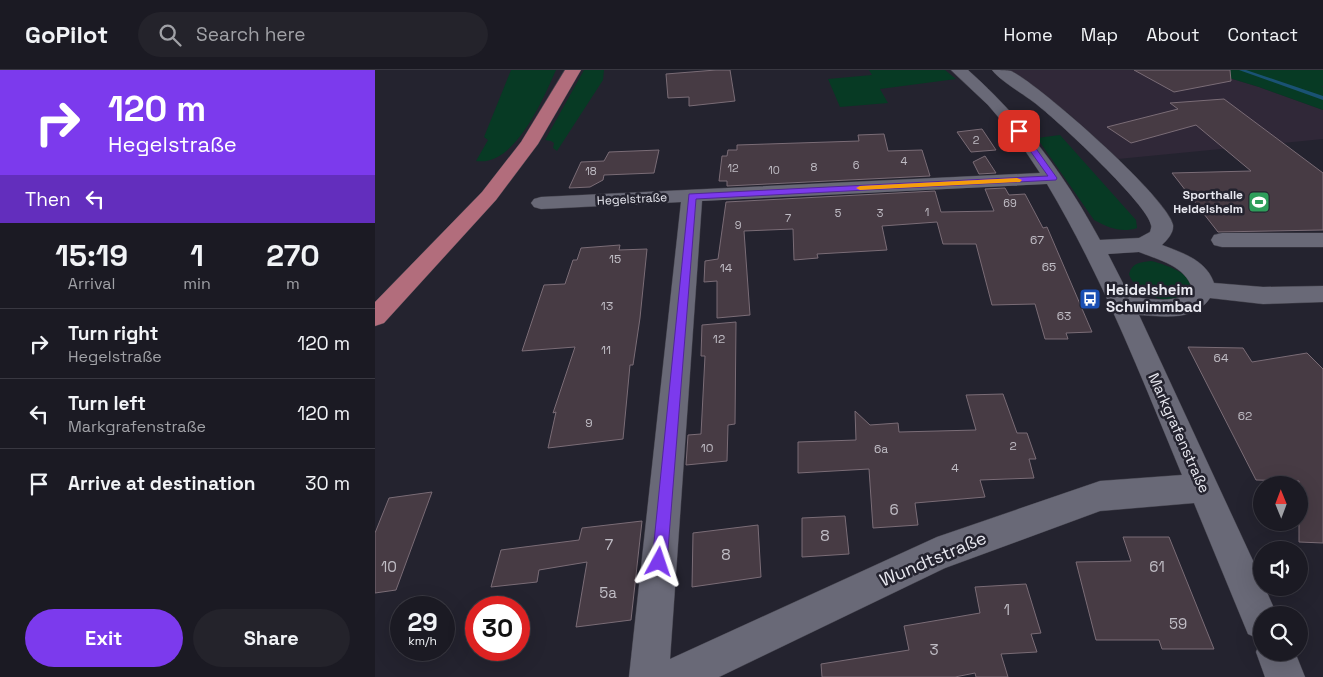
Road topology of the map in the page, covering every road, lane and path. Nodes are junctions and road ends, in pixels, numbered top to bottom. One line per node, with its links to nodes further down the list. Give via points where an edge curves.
1 (573, 70): 14 (main road, via 529,144 489,196)
2 (959, 70): 4 (street, Markgrafenstraße, via 999,107)
3 (1000, 70): 9 (street, via 1090,142 1157,216 1162,226 1160,236 1154,242)
4 (1053, 178): 5 (street, Hegelstraße); 10 (street, Markgrafenstraße)
5 (692, 196): 6 (street, Hegelstraße); 18 (street)
6 (541, 203)
7 (1222, 240): 8 (street)
8 (1323, 240)
9 (1142, 245): 10 (street); 11 (street, via 1181,261 1199,274)
10 (1093, 247): 13 (street, Markgrafenstraße)
11 (1204, 288): 12 (street, via 1261,297); 13 (street, via 1197,300 1178,308)
12 (1323, 294)
13 (1122, 305): 15 (street, Markgrafenstraße)
14 (375, 317)
15 (1204, 488): 16 (street, Markgrafenstraße); 19 (street, Wundtstraße, via 1100,496 937,554)
16 (1255, 606)
17 (1279, 661): 20 (street)
18 (649, 677)
19 (675, 677)
20 (1285, 677)

